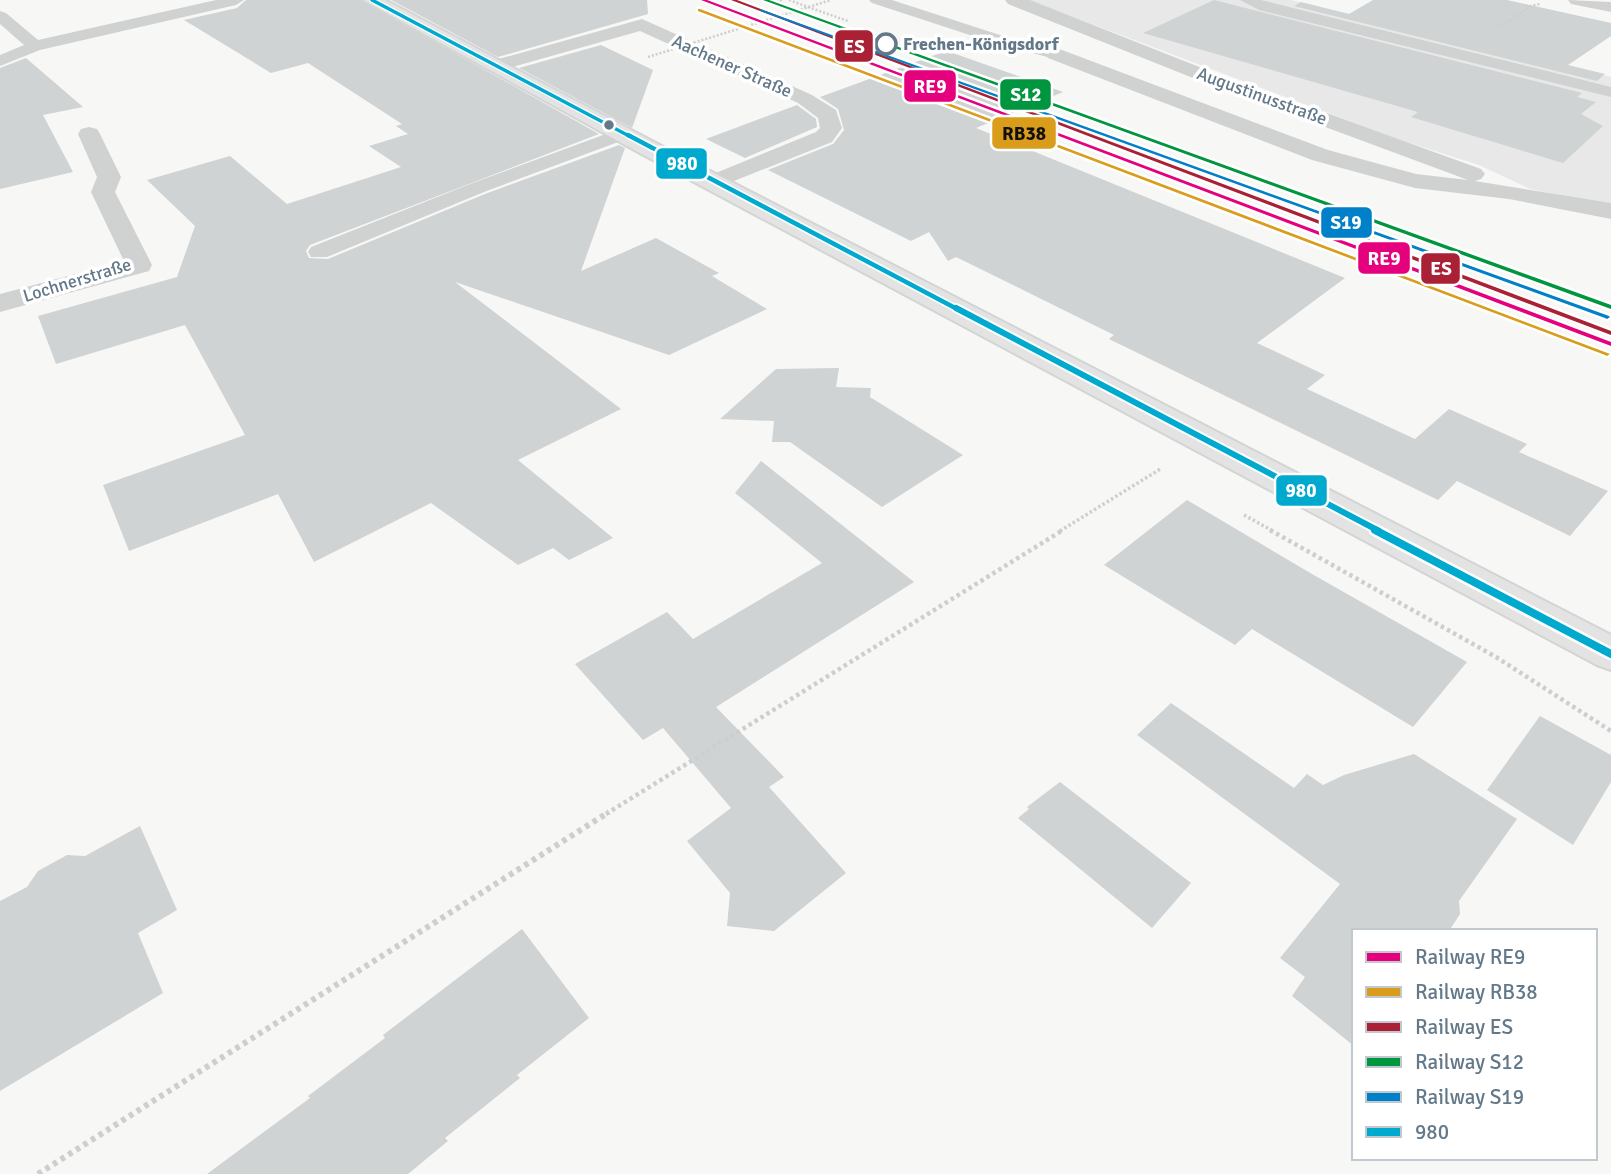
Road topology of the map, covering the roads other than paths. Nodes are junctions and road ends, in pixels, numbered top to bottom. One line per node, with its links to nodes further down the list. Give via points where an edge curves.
1 (236, 0): 10 (lane)
2 (372, 0): 13 (main road)
3 (877, 0): 11 (lane, Augustinusstraße)
4 (1014, 0): 18 (street, Augustinusstraße, via 1195,72 1463,169)
5 (1248, 0): 14 (lane)
6 (1577, 0): 8 (street)
7 (946, 5): 11 (lane, Augustinusstraße)
8 (1611, 7)
9 (0, 16): 10 (lane)
10 (36, 46): 12 (lane)
11 (1055, 54): 18 (street, Augustinusstraße, via 1320,155 1415,181)
12 (0, 61)
13 (495, 66): 16 (main road); 17 (street, Aachener Straße, via 642,25 805,99 828,115 831,128 824,137)
14 (1611, 92)
15 (89, 134): 21 (street, Lochnerstraße, via 109,177 103,192 139,265)
16 (622, 134): 17 (main road); 20 (lane)
17 (714, 182): 22 (main road)
18 (1509, 192): 19 (street, Augustinusstraße)
19 (1611, 211)
20 (319, 252)
21 (0, 303)
22 (1611, 654)

